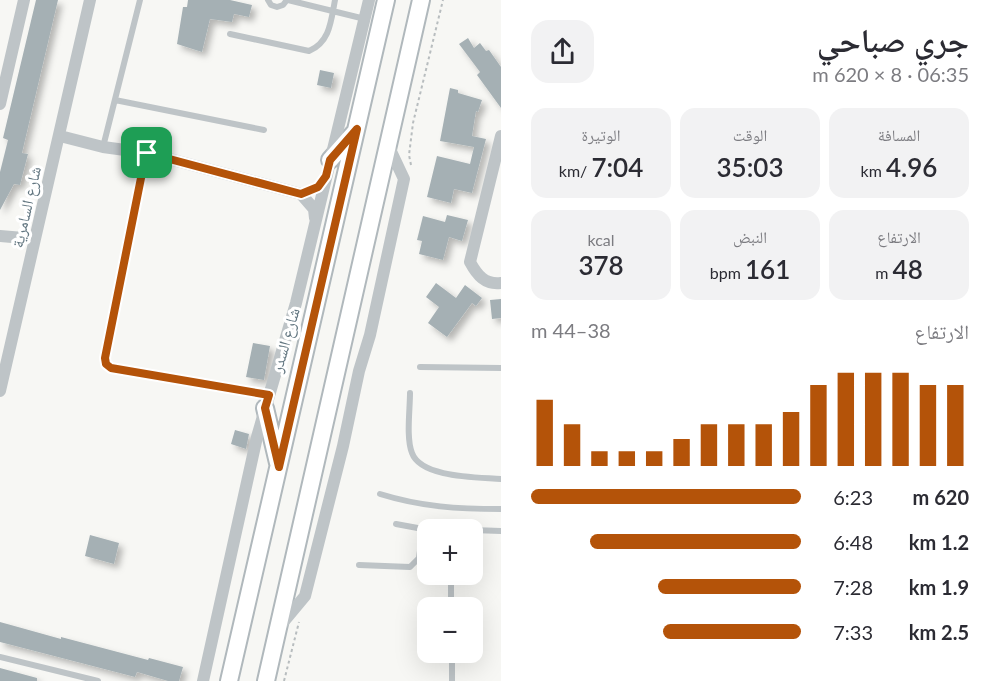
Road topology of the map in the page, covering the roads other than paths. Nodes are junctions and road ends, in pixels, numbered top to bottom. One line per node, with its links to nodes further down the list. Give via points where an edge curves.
1 (24, 0): 13 (street)
2 (90, 0): 18 (street, شارع السامرية)
3 (140, 0): 14 (lane)
4 (268, 0): 5 (lane, via 277,8)
5 (287, 0): 10 (lane)
6 (336, 0): 10 (lane)
7 (369, 0): 11 (street, شارع السدر)
8 (387, 0): 16 (main road, شارع السدر)
9 (421, 0): 20 (main road)
10 (333, 12): 11 (lane); 12 (lane, via 325,40 309,51)
11 (365, 19): 23 (street, شارع السدر)
12 (230, 34)
13 (2, 89): 15 (street)
14 (115, 100): 17 (lane); 21 (lane)
15 (0, 104)
16 (357, 129): 23 (main road); 34 (main road, شارع السدر)
17 (264, 130)
18 (60, 136): 21 (street); 27 (street, شارع السامرية)
19 (501, 136): 28 (street, via 470,262 477,276)
20 (388, 145): 44 (main road); 44 (street, via 404,179 370,335 305,596)
21 (103, 147): 22 (street)
22 (147, 153): 24 (street); 33 (lane, via 106,364)
23 (328, 168): 24 (street, via 318,187); 25 (street, شارع السدر)
24 (301, 194): 25 (street, via 314,209)
25 (315, 218): 33 (street, شارع السدر, via 296,303)
26 (0, 236): 27 (street)
27 (35, 239): 31 (street, شارع السامرية)
28 (501, 283)
29 (420, 367): 30 (lane)
30 (501, 368)
31 (0, 391)
32 (410, 393): 35 (lane, via 410,445 417,462 433,471)
33 (267, 402): 34 (main road); 48 (street, شارع السدر)
34 (279, 467): 49 (main road, شارع السدر)
35 (501, 479)
36 (380, 494): 37 (lane, via 443,508)
37 (501, 509)
38 (396, 524): 39 (lane)
39 (417, 528)
40 (483, 530): 41 (lane)
41 (501, 531)
42 (417, 560): 43 (lane, via 410,567)
43 (359, 565)
44 (278, 629): 50 (main road)
45 (0, 657): 47 (lane)
46 (452, 663): 51 (lane)
47 (98, 681)
48 (203, 681)
49 (229, 681)
50 (266, 681)
51 (452, 681)

